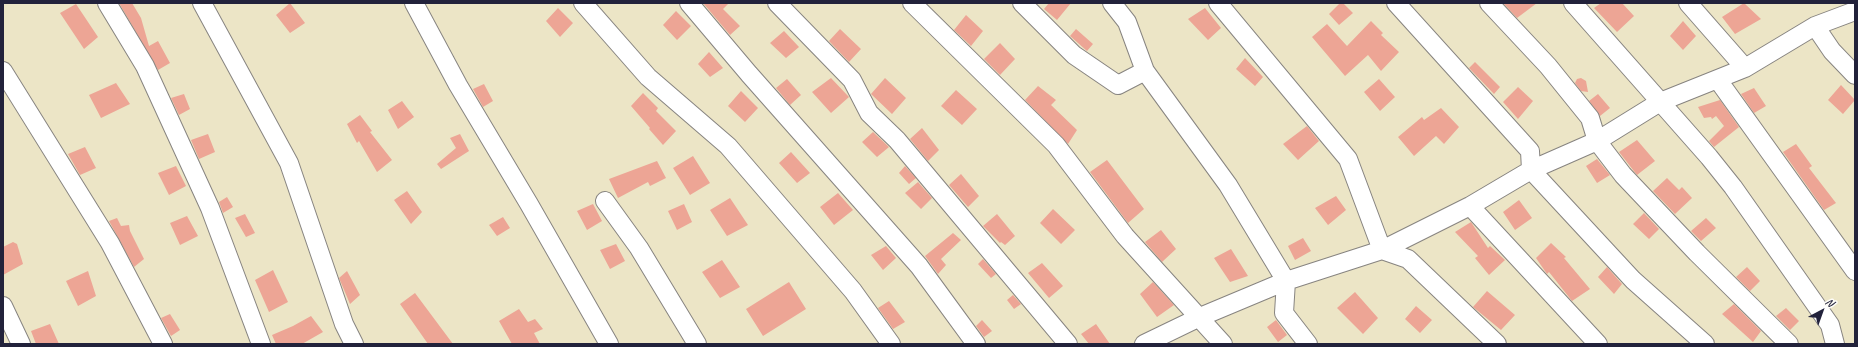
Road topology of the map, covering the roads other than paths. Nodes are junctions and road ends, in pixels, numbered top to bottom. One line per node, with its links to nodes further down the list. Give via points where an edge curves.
1 (107, 3): 34 (street, via 145,66 210,208)
2 (202, 3): 35 (street, via 289,163 344,324)
3 (414, 3): 36 (street, via 458,85)
4 (584, 3): 38 (street, via 648,77 728,146 853,291)
5 (689, 3): 39 (street, via 919,266)
6 (777, 3): 40 (street, via 852,80 869,113 897,140)
7 (912, 3): 31 (street, via 1056,145 1125,236)
8 (1022, 3): 19 (street, via 1074,55 1118,85)
9 (1112, 3): 19 (street, via 1127,22)
10 (1218, 3): 27 (street, via 1348,159)
11 (1396, 3): 24 (street, via 1530,151)
12 (1488, 3): 23 (street, via 1548,66 1590,118)
13 (1573, 3): 22 (street)
14 (1688, 3): 17 (street)
15 (1855, 10): 16 (street)
16 (1815, 26): 17 (street); 20 (street, via 1832,51)
17 (1745, 68): 21 (street)
18 (3, 71): 33 (street, via 110,243)
19 (1145, 71): 29 (street, via 1228,185)
20 (1855, 75)
21 (1718, 80): 22 (street); 28 (street)
22 (1660, 102): 23 (street); 48 (street, via 1733,187 1830,325)
23 (1597, 142): 24 (street); 47 (street, via 1628,181)
24 (1531, 170): 26 (street); 46 (street, via 1632,280)
25 (605, 201): 37 (street, via 639,248)
26 (1470, 206): 27 (street); 45 (street)
27 (1382, 250): 29 (street); 44 (street, via 1408,259)
28 (1855, 272)
29 (1286, 281): 31 (street); 43 (street, via 1284,313)
30 (3, 306): 32 (street)
31 (1200, 317): 41 (street); 42 (street)
32 (21, 344)
33 (163, 344)
34 (261, 344)
35 (354, 344)
36 (609, 344)
37 (697, 344)
38 (891, 344)
39 (976, 344)
40 (1068, 344)
41 (1144, 344)
42 (1223, 344)
43 (1308, 344)
44 (1497, 344)
45 (1598, 344)
46 (1705, 344)
47 (1789, 344)
48 (1835, 344)

